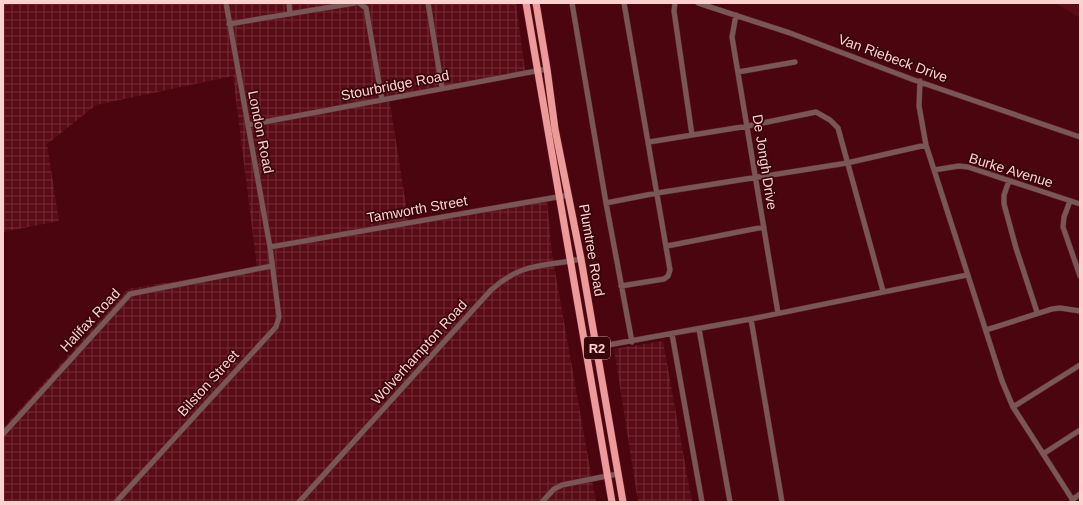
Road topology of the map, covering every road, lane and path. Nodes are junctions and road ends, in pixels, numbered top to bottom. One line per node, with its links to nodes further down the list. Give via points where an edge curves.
1 (226, 3): 14 (street, London Road)
2 (289, 3): 12 (street)
3 (355, 3): 12 (street)
4 (359, 3): 21 (street, via 366,8)
5 (428, 3): 20 (street)
6 (526, 3): 17 (highway, Plumtree Road / R2)
7 (536, 3): 16 (highway, Plumtree Road / R2)
8 (572, 3): 36 (street)
9 (624, 3): 26 (street)
10 (675, 3): 24 (street, via 674,11)
11 (698, 3): 13 (street, Van Riebeck Drive)
12 (290, 14): 14 (street)
13 (736, 15): 18 (street, De Jongh Drive, via 732,37); 19 (street, Van Riebeck Drive)
14 (230, 24): 22 (street, London Road)
15 (795, 62): 18 (street)
16 (547, 69): 17 (street, Stourbridge Road); 33 (highway, Plumtree Road / R2, via 554,129)
17 (537, 70): 20 (street, Stourbridge Road); 34 (highway, Plumtree Road / R2)
18 (738, 72): 23 (street, De Jongh Drive)
19 (920, 81): 25 (street, Van Riebeck Drive); 27 (street, via 919,106)
20 (442, 88): 21 (street, Stourbridge Road)
21 (382, 100): 22 (street, Stourbridge Road)
22 (248, 125): 40 (street, London Road)
23 (748, 126): 24 (street); 28 (street, via 816,112 838,128); 30 (street, De Jongh Drive)
24 (692, 135): 26 (street)
25 (1080, 137)
26 (649, 142): 32 (street)
27 (926, 145): 28 (street); 29 (street)
28 (846, 163): 30 (street); 48 (street)
29 (934, 170): 31 (street, Burke Avenue, via 968,167); 45 (street)
30 (756, 177): 32 (street); 38 (street, De Jongh Drive)
31 (1009, 181): 35 (street, Burke Avenue); 50 (street, via 1004,204)
32 (657, 193): 36 (street); 39 (street)
33 (569, 195): 34 (street, Tamworth Street); 42 (highway, Plumtree Road / R2)
34 (558, 197): 40 (street, Tamworth Street); 43 (highway, Plumtree Road / R2)
35 (1070, 201): 37 (street, Burke Avenue); 41 (street, via 1063,227)
36 (606, 203): 47 (street)
37 (1080, 204)
38 (764, 227): 39 (street); 51 (street, De Jongh Drive)
39 (667, 246): 47 (street, via 670,270 666,278)
40 (270, 247): 44 (street, London Road)
41 (1077, 258): 46 (street)
42 (581, 259): 43 (street, Wolverhampton Road); 57 (highway, Plumtree Road / R2)
43 (571, 261): 58 (highway, Plumtree Road / R2); 69 (street, Wolverhampton Road, via 525,268 500,282)
44 (272, 266): 62 (street, Halifax Road, via 130,294); 68 (street, Bilston Street, via 279,316 276,327)
45 (967, 275): 48 (street); 54 (street)
46 (1080, 276)
47 (621, 286): 56 (street)
48 (883, 291): 51 (street)
49 (1080, 309): 50 (street, via 1060,308)
50 (1037, 312): 54 (street)
51 (778, 313): 52 (street)
52 (750, 319): 53 (street); 75 (street)
53 (698, 329): 55 (street); 74 (street)
54 (986, 330): 60 (street, via 992,354)
55 (672, 334): 56 (street); 73 (street)
56 (632, 342): 57 (street)
57 (596, 347): 58 (street); 64 (highway, Plumtree Road / R2)
58 (586, 349): 65 (highway, Plumtree Road / R2)
59 (1080, 364): 60 (street)
60 (1013, 407): 63 (street)
61 (1080, 430): 63 (street)
62 (3, 434)
63 (1043, 454): 67 (street)
64 (617, 474): 65 (street); 72 (highway, Plumtree Road / R2)
65 (607, 476): 70 (street, via 562,485); 71 (highway, Plumtree Road / R2)
66 (1080, 494): 67 (street)
67 (1073, 501)
68 (116, 502)
69 (298, 502)
70 (542, 502)
71 (612, 502)
72 (623, 502)
73 (702, 502)
74 (730, 502)
75 (782, 502)

